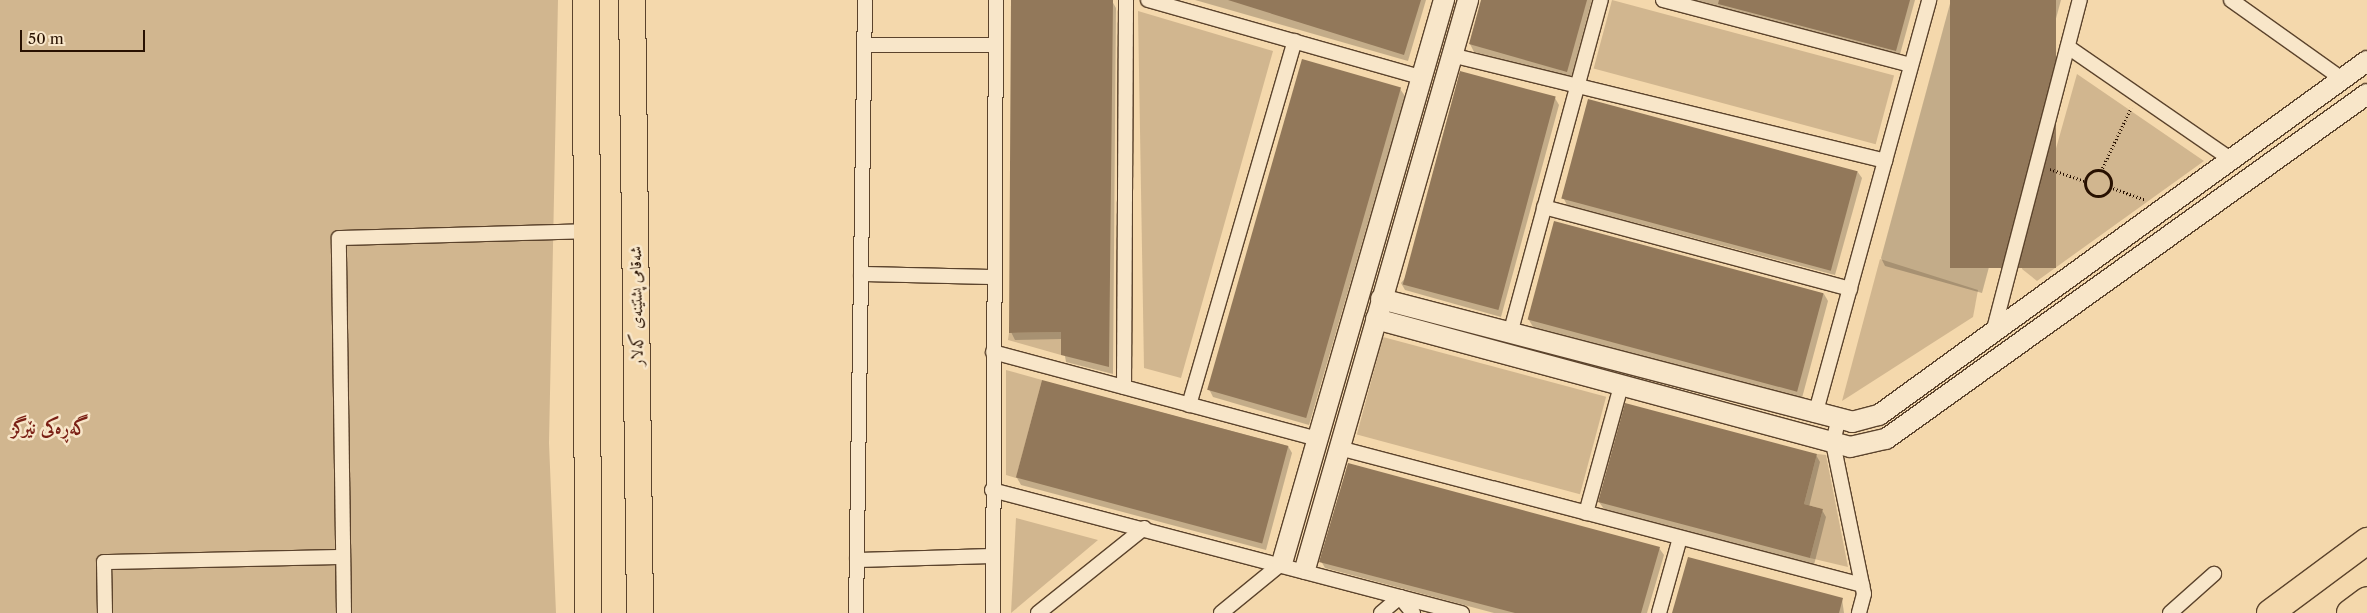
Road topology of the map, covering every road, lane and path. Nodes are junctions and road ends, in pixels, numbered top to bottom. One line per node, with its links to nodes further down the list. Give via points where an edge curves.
1 (586, 0): 34 (highway)
2 (632, 0): 70 (highway, شەقامی پشتێنەی کەلار)
3 (864, 0): 15 (street)
4 (996, 0): 16 (street)
5 (1126, 0): 44 (street)
6 (1148, 0): 14 (street)
7 (1444, 0): 21 (street)
8 (1468, 0): 18 (street)
9 (1601, 0): 23 (street)
10 (1663, 0): 20 (street)
11 (1929, 0): 20 (street)
12 (2080, 0): 17 (street)
13 (2231, 0): 22 (street)
14 (1295, 41): 21 (street); 46 (street)
15 (864, 45): 16 (street); 35 (street)
16 (996, 45): 36 (street)
17 (2068, 47): 25 (street); 28 (street)
18 (1451, 55): 23 (street, via 1564,86); 38 (street)
19 (2367, 61): 22 (street)
20 (1911, 65): 27 (street)
21 (1421, 77): 50 (street)
22 (2342, 79): 26 (street)
23 (1578, 83): 27 (street); 33 (street)
24 (2367, 94): 51 (street, via 1886,439 1850,447)
25 (2138, 95): 26 (street); 29 (path)
26 (2229, 158): 32 (street)
27 (1885, 161): 37 (street)
28 (2037, 164): 30 (path); 40 (street)
29 (2101, 170): 30 (path, via 2093,171); 31 (path, via 2110,179)
30 (2085, 180): 31 (path, via 2086,189 2096,195)
31 (2110, 186): 32 (path)
32 (2163, 206): 40 (street)
33 (1544, 207): 37 (street); 41 (street)
34 (587, 231): 59 (street, via 338,238); 69 (highway)
35 (861, 274): 36 (street); 60 (street)
36 (994, 277): 42 (street)
37 (1850, 289): 48 (street)
38 (1381, 299): 39 (street); 41 (street)
39 (1376, 319): 43 (street); 52 (street)
40 (1994, 329): 49 (street, via 1878,415)
41 (1510, 334): 45 (street)
42 (993, 352): 44 (street); 53 (street)
43 (1622, 386): 47 (street); 54 (street)
44 (1124, 387): 46 (street)
45 (1713, 388): 47 (street); 48 (street)
46 (1190, 405): 50 (street)
47 (1707, 409): 51 (street)
48 (1815, 415): 49 (street)
49 (1838, 422): 51 (street)
50 (1317, 440): 61 (street)
51 (1833, 443): 64 (street)
52 (1339, 448): 54 (street); 62 (street)
53 (992, 490): 55 (street); 58 (street)
54 (1586, 513): 56 (street)
55 (1144, 528): 61 (street); 73 (street)
56 (1680, 538): 64 (street); 78 (street)
57 (2367, 541): 81 (highway)
58 (992, 556): 60 (street); 72 (street)
59 (343, 557): 67 (street, via 104,562); 68 (street)
60 (857, 560): 71 (street)
61 (1282, 563): 62 (street); 74 (street)
62 (1305, 569): 65 (street)
63 (2214, 574): 80 (street)
64 (1862, 585): 79 (street)
65 (1400, 597): 75 (street); 76 (street); 77 (street)
66 (2367, 600): 82 (highway)
67 (105, 613)
68 (344, 613)
69 (588, 613)
70 (640, 613)
71 (856, 613)
72 (993, 613)
73 (1038, 613)
74 (1221, 613)
75 (1381, 613)
76 (1413, 613)
77 (1462, 613)
78 (1659, 613)
79 (1859, 613)
80 (2170, 613)
81 (2270, 613)
82 (2350, 613)

